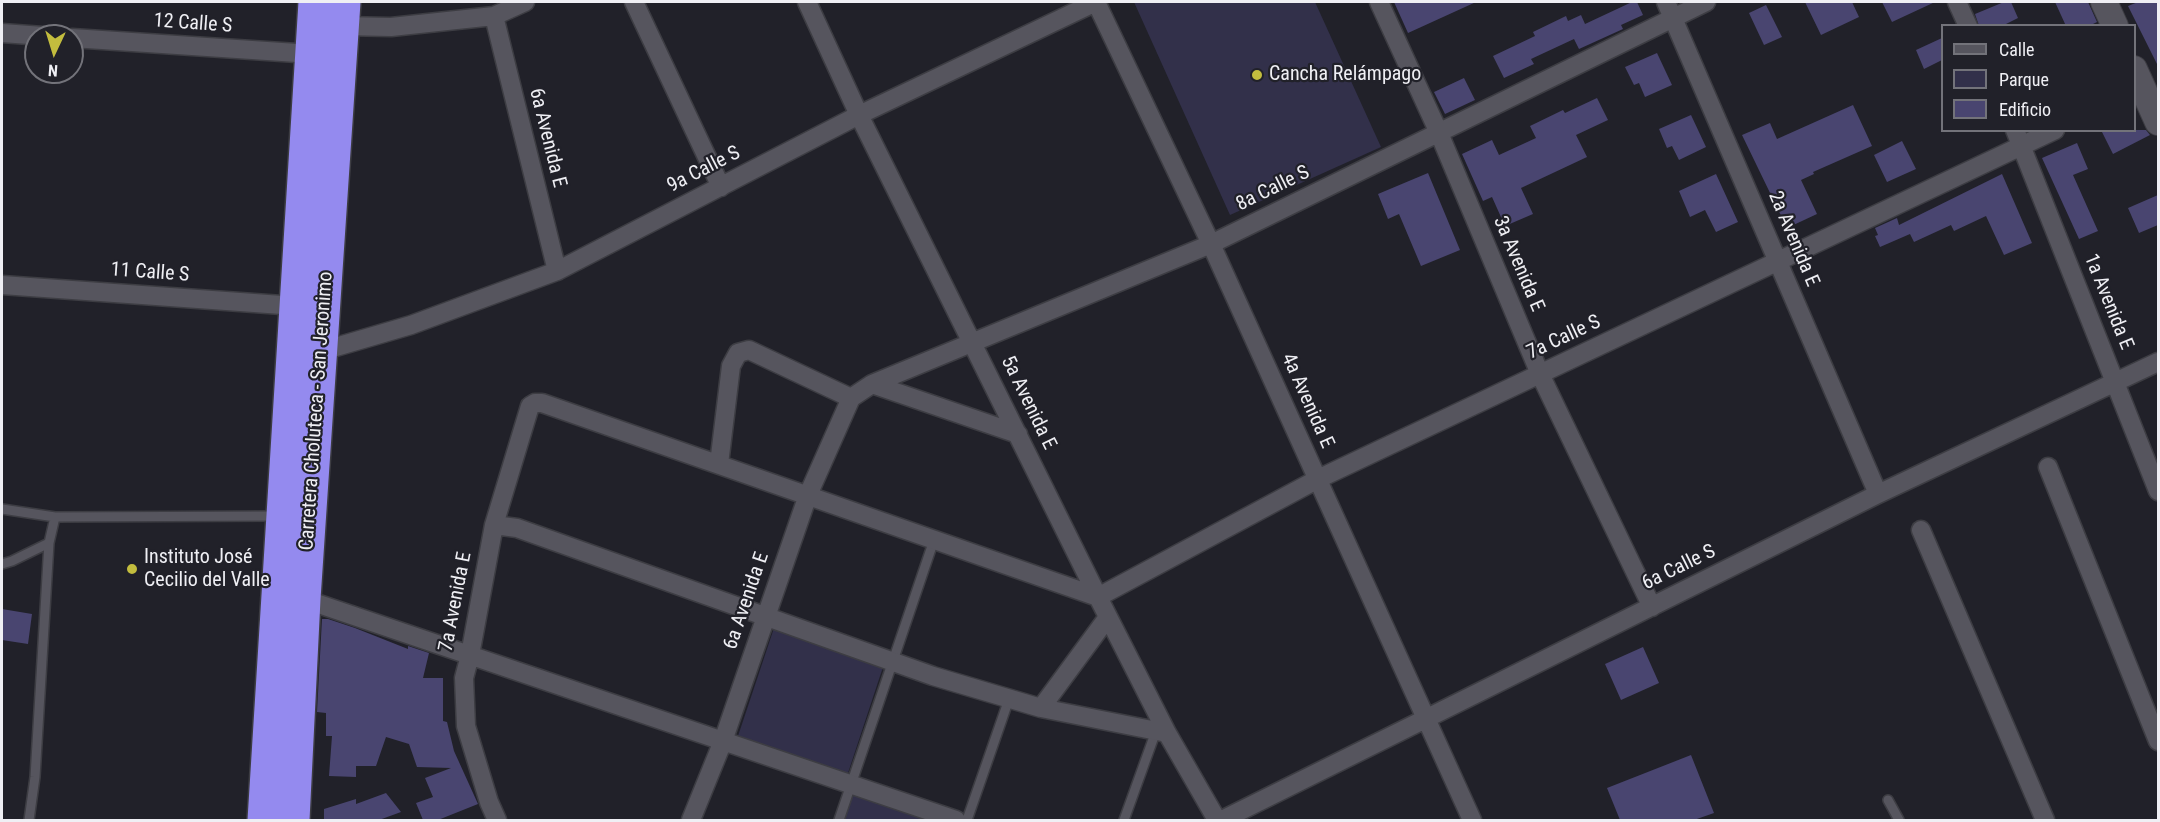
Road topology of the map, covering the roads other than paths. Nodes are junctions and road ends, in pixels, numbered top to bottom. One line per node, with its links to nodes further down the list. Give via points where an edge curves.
1 (525, 2): 10 (street, 12 Calle S)
2 (634, 2): 23 (street)
3 (807, 2): 18 (street, 5a Avenida E)
4 (1096, 2): 18 (street, 9a Calle S); 24 (street, 4a Avenida E)
5 (1379, 2): 21 (street, 3a Avenida E)
6 (1706, 2): 9 (street, 8a Calle S)
7 (1957, 2): 12 (street)
8 (2104, 2): 13 (street)
9 (1670, 10): 21 (street, 8a Calle S); 25 (street, 2a Avenida E)
10 (494, 16): 11 (street, 12 Calle S, via 391,27); 26 (street, 6a Avenida E)
11 (322, 19): 16 (street, 12 Calle S); 28 (highway, Carretera Choluteca - San Jeronimo); 30 (highway, Carretera Choluteca - San Jeronimo)
12 (1967, 24)
13 (2114, 24)
14 (2, 33): 15 (street)
15 (24, 35)
16 (84, 37)
17 (2143, 82): 19 (street)
18 (859, 115): 23 (street, 9a Calle S); 29 (street, 5a Avenida E)
19 (2158, 122)
20 (2047, 132): 22 (street, 7a Calle S)
21 (1439, 134): 24 (street, 8a Calle S); 32 (street, 3a Avenida E)
22 (2019, 139): 25 (street, 7a Calle S); 33 (street, 1a Avenida E)
23 (721, 187): 26 (street, 9a Calle S)
24 (1211, 244): 29 (street, 8a Calle S); 39 (street, 4a Avenida E)
25 (1778, 262): 32 (street, 7a Calle S); 41 (street, 2a Avenida E)
26 (556, 271): 30 (street, 9a Calle S, via 411,325)
27 (2, 285): 28 (street, 11 Calle S)
28 (296, 306): 44 (highway, Carretera Choluteca - San Jeronimo)
29 (972, 341): 34 (street, 8a Calle S); 36 (street, 5a Avenida E)
30 (322, 351): 52 (highway, Carretera Choluteca - San Jeronimo)
31 (2158, 362): 33 (street, 6a Calle S)
32 (1540, 374): 39 (street, 7a Calle S); 53 (street, 3a Avenida E)
33 (2115, 382): 40 (street, 1a Avenida E); 41 (street, 6a Calle S)
34 (872, 384): 35 (street, 8a Calle S); 36 (street)
35 (850, 398): 37 (street, via 749,350 738,353 731,366); 42 (street, 6a Avenida E)
36 (1018, 434): 51 (street, 5a Avenida E)
37 (719, 464): 42 (street); 46 (street, 7a Avenida E, via 535,403 530,406)
38 (2048, 467): 63 (street)
39 (1318, 479): 51 (street, 7a Calle S); 60 (street, 4a Avenida E)
40 (2158, 491)
41 (1878, 494): 53 (street, 6a Calle S)
42 (808, 495): 48 (street); 54 (street, 6a Avenida E)
43 (2, 509): 45 (lane)
44 (284, 516): 45 (lane); 67 (highway, Carretera Choluteca - San Jeronimo)
45 (55, 517): 49 (lane)
46 (494, 525): 54 (street, via 517,528); 56 (street, 7a Avenida E)
47 (1921, 530): 79 (street)
48 (934, 540): 51 (street); 57 (lane)
49 (49, 543): 50 (lane); 66 (lane)
50 (2, 564)
51 (1098, 597): 55 (street, 5a Avenida E)
52 (304, 599): 56 (street); 68 (highway, Carretera Choluteca - San Jeronimo)
53 (1652, 607): 60 (street, 6a Calle S)
54 (765, 617): 57 (street); 62 (street, 6a Avenida E)
55 (1108, 617): 59 (street); 61 (street, 5a Avenida E)
56 (470, 655): 62 (street); 69 (street, 7a Avenida E, via 464,678 466,726)
57 (893, 662): 58 (street); 64 (lane)
58 (1009, 699): 59 (street); 73 (lane)
59 (1041, 708): 61 (street)
60 (1426, 719): 76 (street, 6a Calle S); 77 (street, 4a Avenida E)
61 (1161, 732): 74 (lane); 75 (street, 5a Avenida E)
62 (723, 741): 64 (street); 70 (street, 6a Avenida E)
63 (2158, 741)
64 (851, 785): 71 (lane); 72 (street)
65 (1888, 800): 78 (lane)
66 (29, 820)
67 (264, 820)
68 (293, 820)
69 (497, 820)
70 (691, 820)
71 (839, 820)
72 (956, 820)
73 (967, 820)
74 (1124, 820)
75 (1217, 820)
76 (1222, 820)
77 (1472, 820)
78 (1899, 820)
79 (2045, 820)

